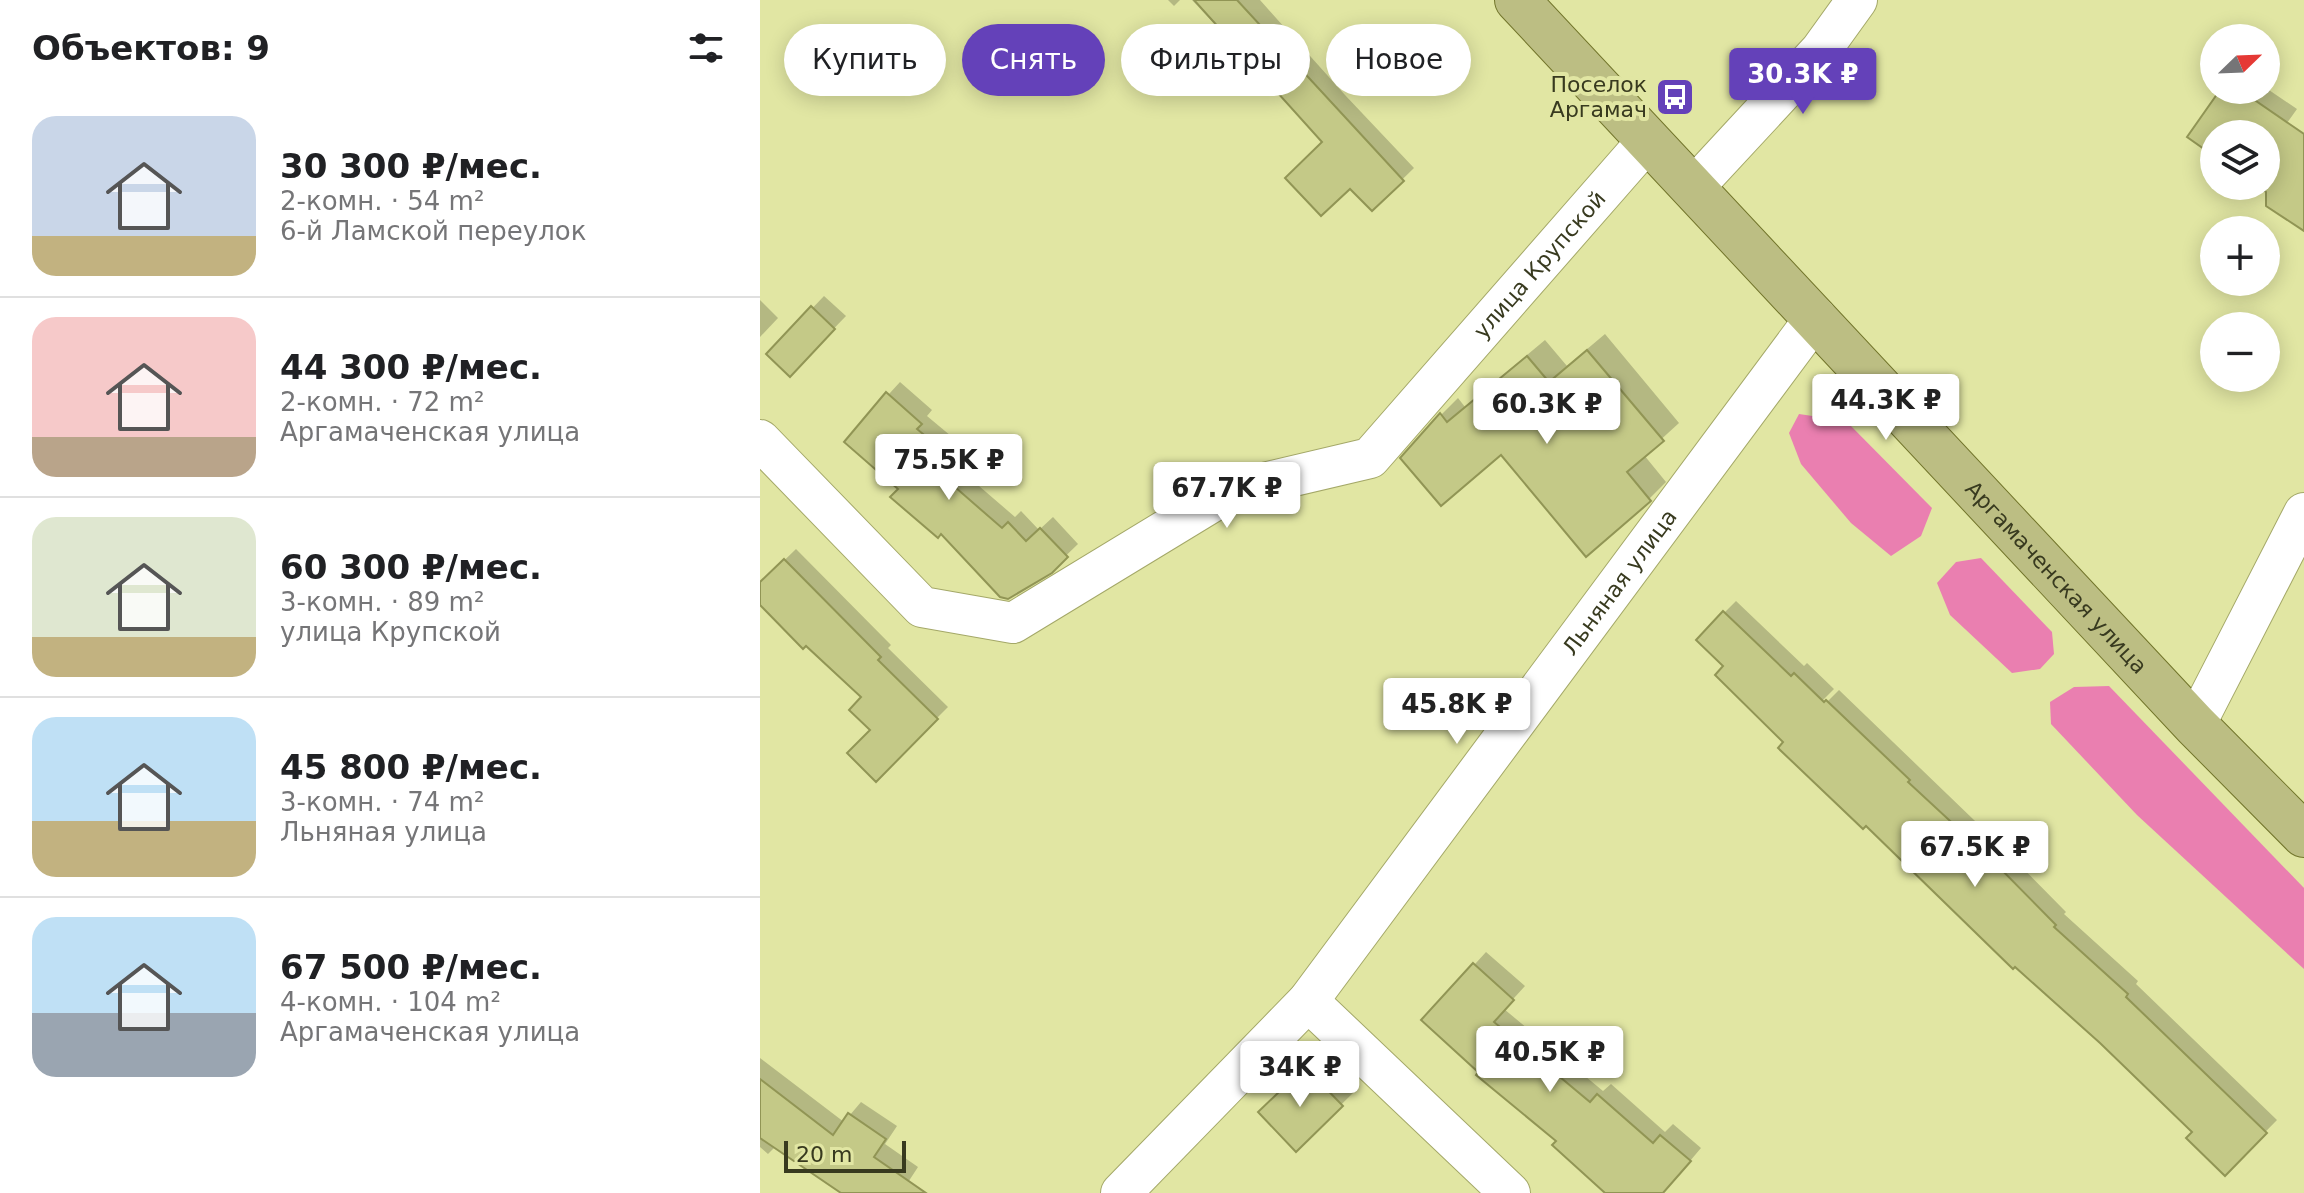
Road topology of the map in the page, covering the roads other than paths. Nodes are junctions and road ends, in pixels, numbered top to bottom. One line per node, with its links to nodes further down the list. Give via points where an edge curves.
1 (1517, 0): 3 (main road, Аргамаченская улица)
2 (1857, 0): 4 (street, via 1821,50)
3 (1649, 139): 4 (main road, Аргамаченская улица); 6 (street, улица Крупской, via 1370,458 1230,491 1013,623 922,607)
4 (1694, 187): 5 (main road, Аргамаченская улица)
5 (1816, 317): 8 (main road, Аргамаченская улица); 10 (street, Льняная улица)
6 (760, 440)
7 (2304, 513): 8 (street)
8 (2195, 725): 9 (main road, Аргамаченская улица)
9 (2304, 835)
10 (1308, 1001): 11 (street, Льняная улица); 12 (street)
11 (1121, 1193)
12 (1510, 1193)

